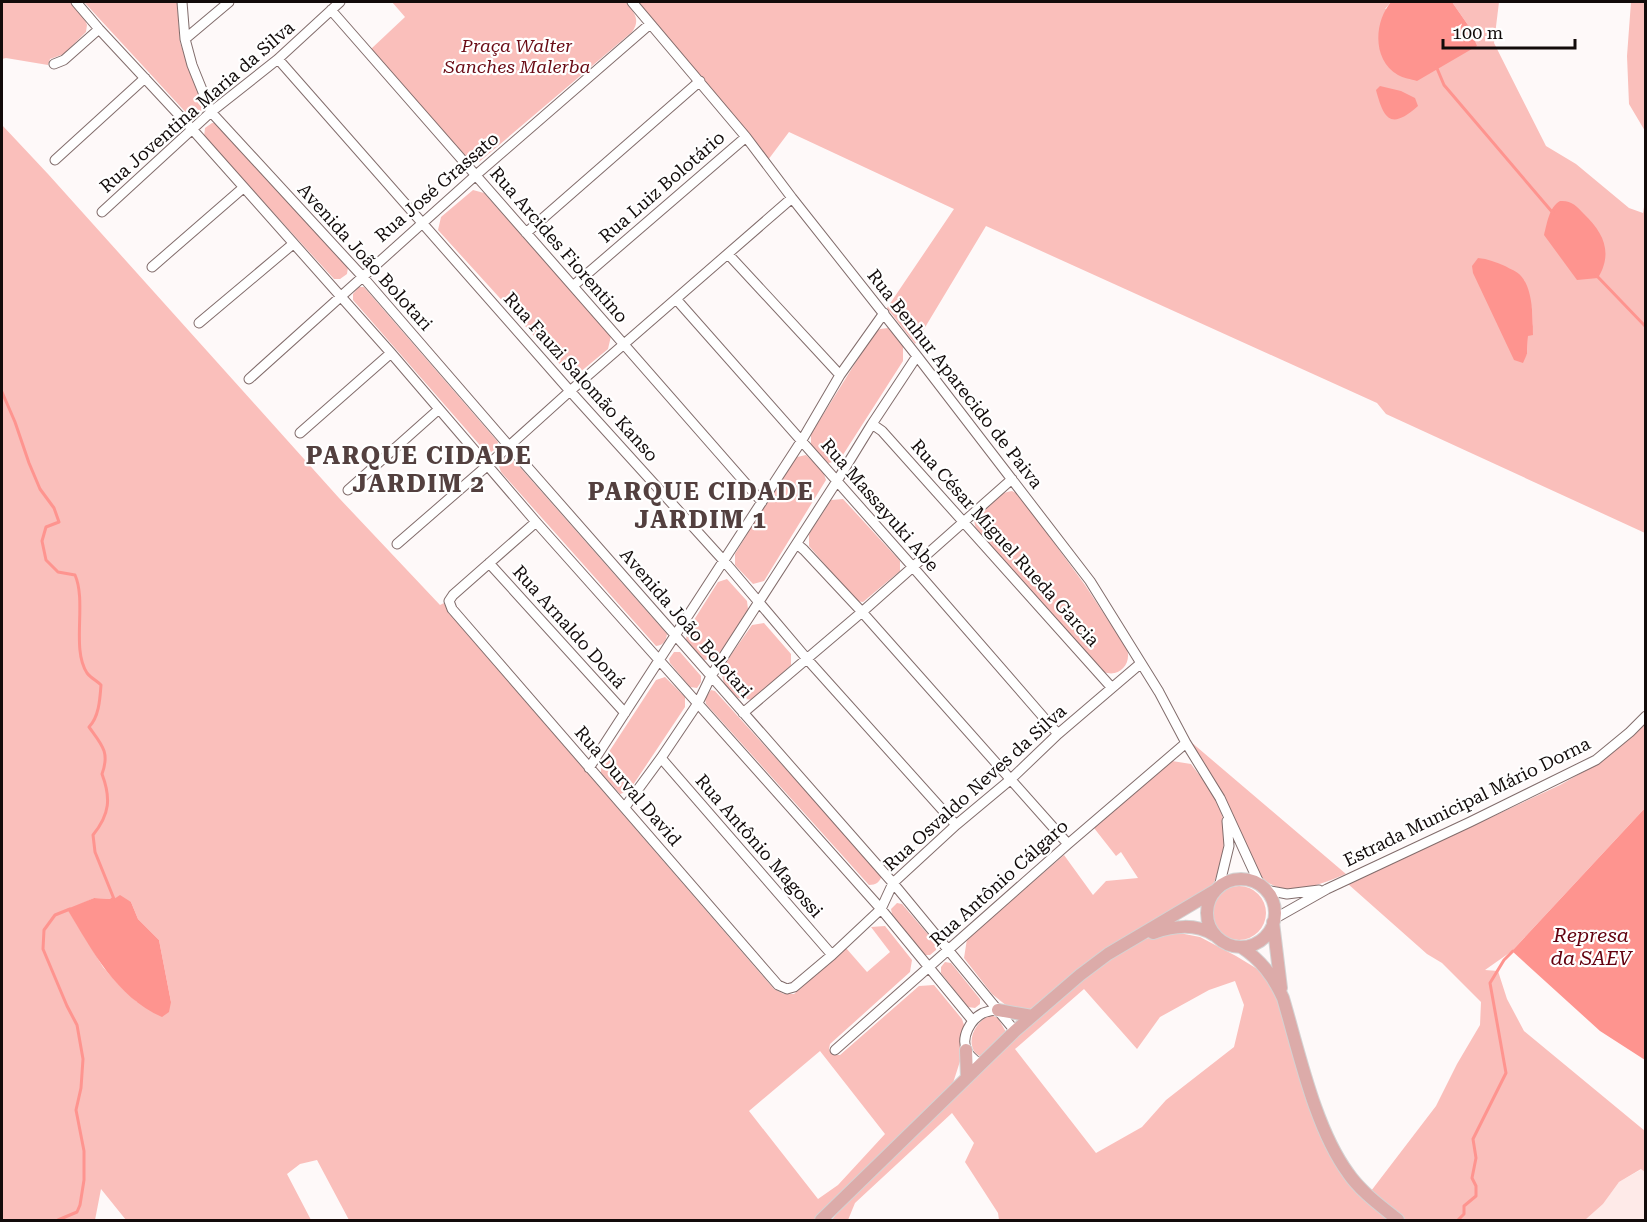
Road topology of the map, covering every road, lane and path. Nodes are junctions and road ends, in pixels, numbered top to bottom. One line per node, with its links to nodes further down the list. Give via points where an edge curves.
1 (76, 2): 8 (street)
2 (182, 2): 9 (street, Avenida João Bolotari)
3 (229, 2): 9 (street)
4 (340, 2): 6 (street, Rua Joventina Maria da Silva)
5 (632, 2): 7 (street, Rua Benhur Aparecido de Paiva)
6 (331, 10): 10 (street, Rua Joventina Maria da Silva); 18 (street, Rua Arcides Fiorentino)
7 (650, 24): 13 (street, Rua Benhur Aparecido de Paiva); 18 (street, Rua José Grassato)
8 (99, 29): 11 (street); 12 (street)
9 (185, 39): 14 (street, Avenida João Bolotari)
10 (278, 59): 14 (street, Rua Joventina Maria da Silva); 22 (street, Rua Fauzi Salomão Kanso)
11 (54, 64)
12 (146, 78): 15 (street); 17 (street)
13 (700, 81): 16 (street, Rua Benhur Aparecido de Paiva); 23 (street)
14 (212, 112): 15 (street, Rua Joventina Maria da Silva); 27 (street, Avenida João Bolotari)
15 (192, 129): 19 (street); 21 (street, Rua Joventina Maria da Silva)
16 (746, 137): 20 (street, Rua Benhur Aparecido de Paiva); 28 (street, Rua Luiz Bolotário)
17 (55, 160)
18 (476, 175): 22 (street, Rua José Grassato); 23 (street, Rua Arcides Fiorentino)
19 (243, 188): 24 (street); 26 (street)
20 (792, 198): 25 (street); 31 (street, Rua Benhur Aparecido de Paiva)
21 (102, 212)
22 (423, 222): 27 (street, Rua José Grassato); 38 (street, Rua Fauzi Salomão Kanso)
23 (526, 233): 28 (street, Rua Arcides Fiorentino)
24 (293, 244): 29 (street); 32 (street)
25 (728, 254): 30 (street); 36 (street)
26 (152, 267)
27 (362, 276): 29 (street, Rua José Grassato); 43 (street, Avenida João Bolotari)
28 (573, 286): 33 (street, Rua Arcides Fiorentino)
29 (340, 296): 34 (street); 37 (street, Rua José Grassato)
30 (676, 298): 33 (street); 42 (street, Rua Massayuki Abe)
31 (884, 312): 35 (street, Rua Benhur Aparecido de Paiva); 36 (street)
32 (199, 323)
33 (624, 344): 38 (street); 48 (street, Rua Arcides Fiorentino)
34 (391, 353): 39 (street); 41 (street)
35 (917, 356): 40 (street); 45 (street, Rua Benhur Aparecido de Paiva)
36 (840, 375): 42 (street)
37 (249, 379)
38 (570, 391): 43 (street); 53 (street, Rua Fauzi Salomão Kanso)
39 (440, 409): 44 (street); 47 (street)
40 (872, 424): 46 (street); 49 (street, Rua César Miguel Rueda Garcia)
41 (300, 433)
42 (802, 440): 46 (street, Rua Massayuki Abe); 48 (street)
43 (509, 446): 44 (street); 58 (street, Avenida João Bolotari)
44 (488, 465): 50 (street); 51 (street)
45 (1012, 479): 49 (street); 61 (street, Rua Benhur Aparecido de Paiva, via 1090,581)
46 (837, 481): 52 (street); 55 (street, Rua Massayuki Abe)
47 (348, 490)
48 (762, 502): 53 (street)
49 (963, 521): 55 (street); 63 (street, Rua César Miguel Rueda Garcia)
50 (536, 522): 54 (street); 60 (street)
51 (398, 544)
52 (797, 544): 56 (street); 57 (street)
53 (724, 561): 56 (street, Rua Fauzi Salomão Kanso); 58 (street)
54 (489, 563): 65 (street, Rua Arnaldo Doná); 71 (street, Rua Durval David, via 453,595 449,601 452,609)
55 (912, 566): 57 (street); 68 (street, Rua Massayuki Abe)
56 (759, 603): 59 (street, Rua Fauzi Salomão Kanso); 62 (street)
57 (862, 612): 59 (street); 72 (street)
58 (674, 635): 60 (street); 62 (street, Avenida João Bolotari)
59 (807, 658): 66 (street); 75 (street, Rua Fauzi Salomão Kanso)
60 (659, 660): 64 (street); 65 (street)
61 (1140, 664): 63 (street, Rua Osvaldo Neves da Silva); 69 (street, Rua Benhur Aparecido de Paiva, via 1160,692)
62 (711, 676): 64 (street); 66 (street, Avenida João Bolotari)
63 (1112, 688): 68 (street, Rua Osvaldo Neves da Silva)
64 (698, 703): 70 (street); 81 (street)
65 (625, 713): 71 (street)
66 (743, 713): 77 (street, Avenida João Bolotari)
67 (1646, 716): 80 (street, Estrada Municipal Mário Dorna, via 1596,760)
68 (1058, 734): 72 (street, Rua Osvaldo Neves da Silva)
69 (1186, 743): 73 (street, Rua Benhur Aparecido de Paiva); 76 (street, Rua Antônio Cálgaro)
70 (661, 758): 74 (street); 87 (street, Rua Antônio Magossi)
71 (589, 768): 74 (street, Rua Durval David)
72 (1010, 780): 75 (street, Rua Osvaldo Neves da Silva); 76 (street)
73 (1220, 798): 78 (street, Rua Benhur Aparecido de Paiva, via 1228,846); 79 (street, Rua Benhur Aparecido de Paiva)
74 (625, 807): 89 (street, Rua Durval David, via 778,985)
75 (956, 825): 77 (street, Rua Osvaldo Neves da Silva)
76 (1068, 844): 86 (street, Rua Antônio Cálgaro)
77 (893, 883): 81 (street, Rua Osvaldo Neves da Silva); 86 (street, Avenida João Bolotari)
78 (1217, 888): 79 (main road, via 1245,879); 83 (main road, via 1207,913); 84 (main road)
79 (1263, 888): 80 (street, via 1295,894); 82 (main road, via 1271,899)
80 (1327, 889): 82 (street)
81 (881, 909): 87 (street, Rua Osvaldo Neves da Silva); 88 (street)
82 (1274, 921): 85 (main road, via 1255,944); 90 (main road)
83 (1216, 936): 84 (main road, via 1206,930 1170,927); 85 (main road)
84 (1138, 938): 92 (main road, via 1108,954)
85 (1241, 947): 90 (main road, via 1275,980)
86 (949, 949): 88 (street, Rua Antônio Cálgaro); 91 (street, Avenida João Bolotari)
87 (832, 955): 89 (street, Rua Osvaldo Neves da Silva)
88 (930, 968): 93 (street); 95 (street, Rua Antônio Cálgaro)
89 (787, 989)
90 (1283, 998): 102 (main road, via 1329,1140 1349,1175)
91 (998, 1010): 92 (main road); 93 (street, via 984,1012); 94 (street, Avenida João Bolotari)
92 (1032, 1016): 94 (main road)
93 (972, 1021): 96 (street, via 967,1030)
94 (1015, 1030): 97 (main road)
95 (835, 1050)
96 (966, 1050): 97 (street); 98 (main road)
97 (981, 1065): 98 (main road)
98 (967, 1078): 99 (main road)
99 (834, 1208): 100 (main road); 101 (main road)
100 (821, 1221)
101 (828, 1221)
102 (1398, 1221)

